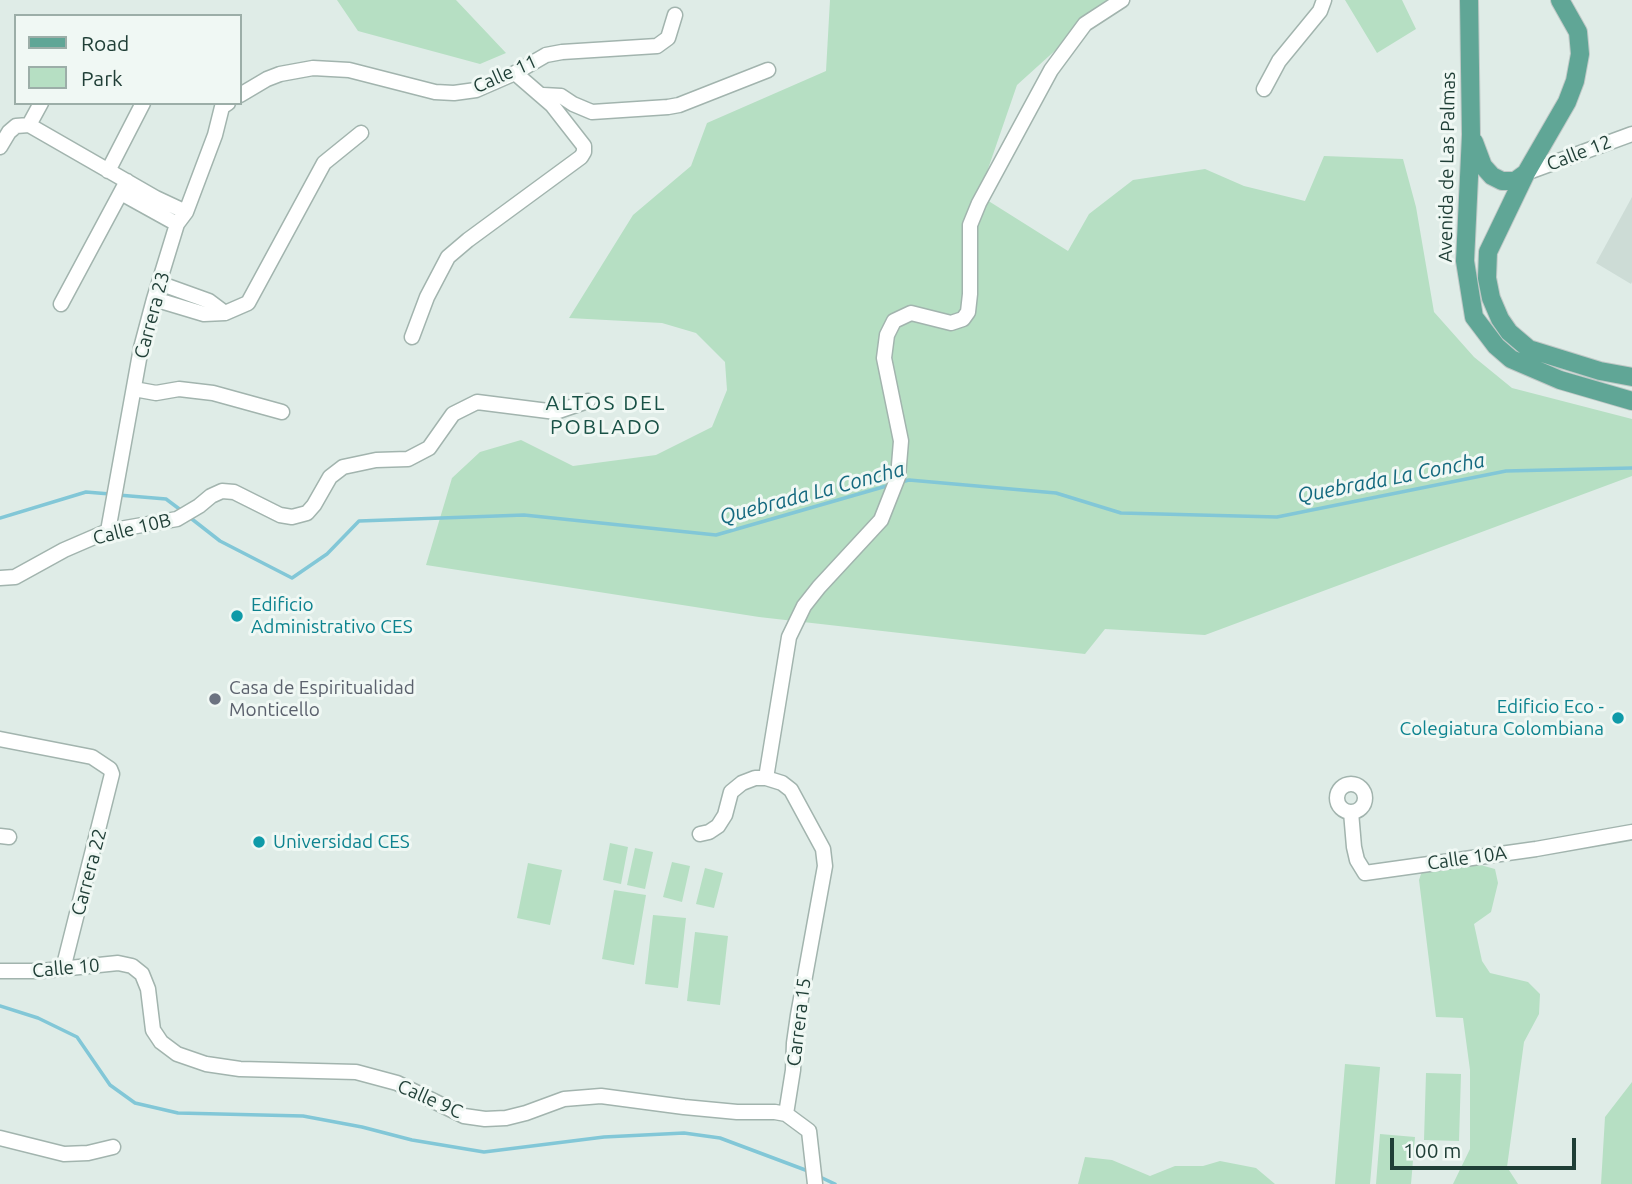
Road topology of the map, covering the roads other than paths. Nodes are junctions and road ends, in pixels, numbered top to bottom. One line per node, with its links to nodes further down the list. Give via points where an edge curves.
1 (1122, 0): 37 (street, via 1085,24 1051,70 979,203 970,225 968,312 951,323 911,313 894,321 887,335 884,358 901,441 898,477 881,520 811,596 789,638)
2 (1324, 0): 8 (street)
3 (1560, 0): 20 (main road, via 1578,32 1578,68 1567,102)
4 (1471, 3): 17 (main road, Avenida de Las Palmas)
5 (675, 15): 7 (street, Calle 11, via 668,37 657,46 562,51)
6 (768, 70): 10 (street, via 668,107 592,112 561,96)
7 (515, 73): 9 (street, Calle 11, via 475,90 454,93 419,89 349,70 313,68 280,74); 10 (street)
8 (1264, 89)
9 (242, 94)
10 (543, 95): 28 (street, via 584,146 584,152 448,257)
11 (40, 105): 14 (street)
12 (142, 105): 19 (street)
13 (225, 105): 22 (street, Carrera 23)
14 (29, 125): 18 (street, via 16,126); 19 (street)
15 (361, 133): 27 (street, via 324,163 248,303)
16 (1632, 134): 20 (street, Calle 12)
17 (1471, 135): 20 (main road, via 1492,176 1515,181); 32 (main road, Avenida de Las Palmas, via 1465,261 1474,317 1511,359 1560,380)
18 (0, 147)
19 (108, 171): 21 (street)
20 (1526, 173): 29 (main road, via 1488,252 1487,278 1500,319 1529,349)
21 (124, 187): 22 (street); 23 (street); 26 (street)
22 (186, 212): 23 (street, Carrera 23)
23 (177, 225): 24 (street, Carrera 23)
24 (159, 283): 25 (street, Carrera 23); 27 (street, via 209,300)
25 (154, 299): 27 (street, via 204,314); 30 (street, Carrera 23)
26 (61, 304)
27 (225, 313)
28 (412, 337)
29 (1632, 377)
30 (134, 388): 33 (street, via 156,393 179,389 213,393); 34 (street, Carrera 23)
31 (588, 401): 34 (street, Calle 10B, via 556,412 477,402 453,414 429,448 408,459 344,467 330,477 307,513 280,515 234,492 222,491 177,519)
32 (1632, 401)
33 (282, 412)
34 (108, 531): 35 (street, Calle 10B, via 15,577)
35 (0, 578)
36 (0, 739): 41 (street, Carrera 22, via 92,757 112,774)
37 (766, 778): 40 (street, via 736,787 718,826); 44 (street, Carrera 15, via 791,790 823,849 825,866 798,1015)
38 (1351, 812): 39 (street, Calle 10A, via 1354,848 1366,873)
39 (1632, 832)
40 (700, 834)
41 (63, 969): 42 (street, Calle 10); 43 (street, Calle 10, via 118,963 132,966 142,974 148,989 153,1030)
42 (0, 971)
43 (161, 1042): 44 (street, Calle 9C, via 177,1054 206,1064 261,1071 334,1070 380,1077 464,1116 485,1119 526,1114 564,1099 601,1097)
44 (786, 1114): 47 (street, via 809,1131)
45 (0, 1138): 46 (street, via 64,1154)
46 (113, 1147)
47 (815, 1184)

